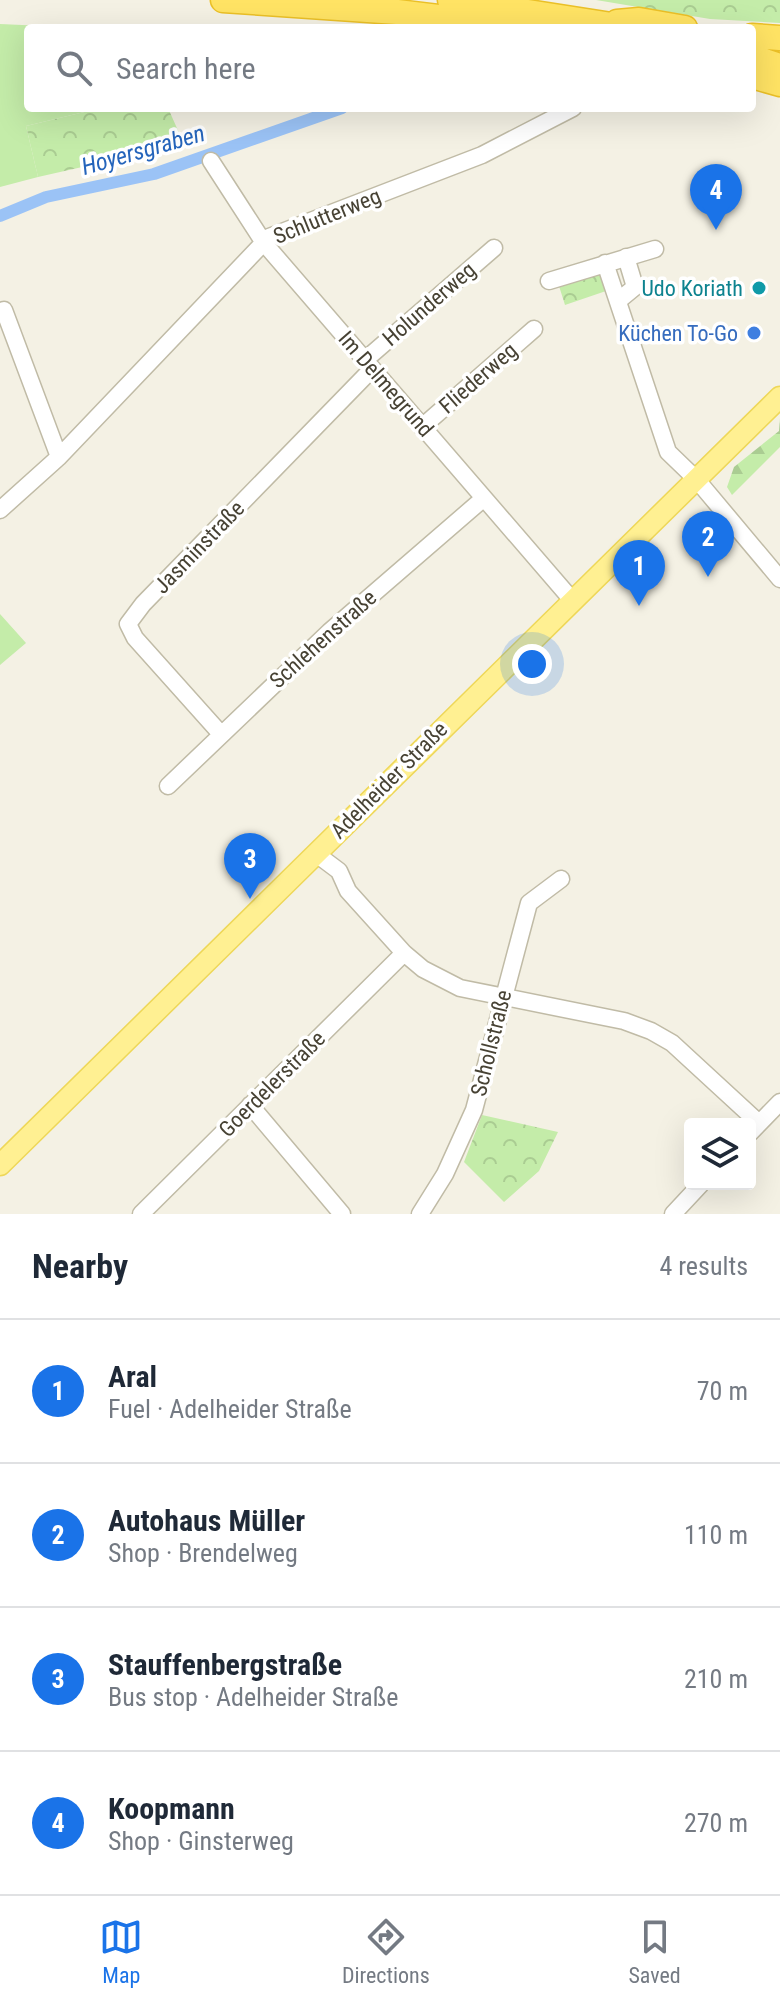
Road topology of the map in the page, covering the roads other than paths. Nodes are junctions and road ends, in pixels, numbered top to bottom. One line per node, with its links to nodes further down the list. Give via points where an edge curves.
1 (223, 0): 4 (highway)
2 (450, 0): 3 (highway)
3 (606, 23): 5 (highway); 6 (highway)
4 (496, 24)
5 (611, 24)
6 (662, 24)
7 (756, 36): 8 (highway)
8 (780, 38)
9 (756, 58): 10 (highway)
10 (780, 66)
11 (756, 77): 12 (highway)
12 (780, 84)
13 (566, 112): 15 (street, Schlutterweg, via 508,143)
14 (211, 161): 15 (street, Im Delmegrund)
15 (264, 243): 24 (street, Im Delmegrund); 27 (street, Schlutterweg)
16 (494, 248): 24 (street, Holunderweg)
17 (655, 249): 18 (street)
18 (626, 257): 19 (street); 21 (street, via 635,287)
19 (605, 263): 20 (street); 21 (street)
20 (549, 281)
21 (618, 301): 28 (street, via 668,452)
22 (4, 310): 27 (street)
23 (534, 329): 26 (street, Fliederweg)
24 (369, 365): 26 (street, Im Delmegrund); 33 (street, Jasminstraße, via 128,624)
25 (780, 397): 28 (main road, Adelheider Straße)
26 (422, 427): 29 (street, Im Delmegrund)
27 (59, 457): 30 (street, Schlutterweg)
28 (697, 480): 31 (street); 32 (main road, Adelheider Straße)
29 (484, 498): 32 (street, Im Delmegrund); 33 (street, Schlehenstraße)
30 (0, 510)
31 (780, 579)
32 (572, 600): 35 (main road, Adelheider Straße)
33 (220, 733): 34 (street, Schlehenstraße)
34 (168, 786)
35 (320, 859): 37 (street, via 335,886 348,891); 43 (main road, Adelheider Straße)
36 (561, 879): 38 (street, Schollstraße, via 529,903)
37 (404, 953): 38 (street, via 460,988); 40 (street, Goerdelerstraße)
38 (509, 1000): 41 (street, via 624,1021 651,1031 672,1043); 47 (street, Schollstraße, via 474,1110)
39 (780, 1102): 42 (street)
40 (250, 1105): 45 (street, Goerdelerstraße); 46 (street)
41 (745, 1118)
42 (756, 1127)
43 (0, 1165)
44 (695, 1190): 48 (street)
45 (141, 1214)
46 (342, 1214)
47 (420, 1214)
48 (673, 1214)

